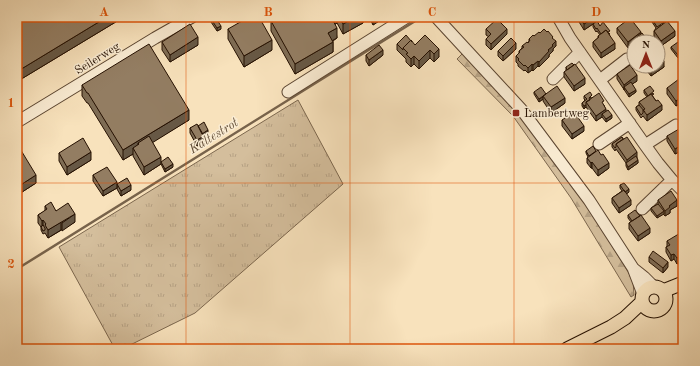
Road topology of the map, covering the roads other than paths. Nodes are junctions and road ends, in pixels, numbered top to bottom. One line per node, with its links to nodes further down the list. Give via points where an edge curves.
1 (192, 17): 10 (street, Seilerweg)
2 (407, 17): 9 (street)
3 (436, 17): 18 (street, via 520,109 589,200)
4 (558, 17): 5 (street)
5 (580, 52): 7 (street); 8 (street)
6 (626, 60): 8 (street)
7 (552, 79)
8 (600, 80): 11 (street)
9 (288, 92)
10 (17, 122)
11 (630, 123): 13 (street); 14 (street)
12 (676, 125): 14 (street)
13 (599, 144)
14 (645, 145): 15 (street)
15 (672, 180): 16 (street); 17 (street)
16 (683, 191)
17 (642, 209)
18 (633, 268): 21 (street); 22 (street)
19 (683, 283): 21 (main road)
20 (683, 288): 21 (main road)
21 (661, 292): 22 (main road, via 648,288); 22 (main road, via 666,304 660,310 655,312)
22 (644, 302): 23 (main road, via 611,327)
23 (567, 349)

